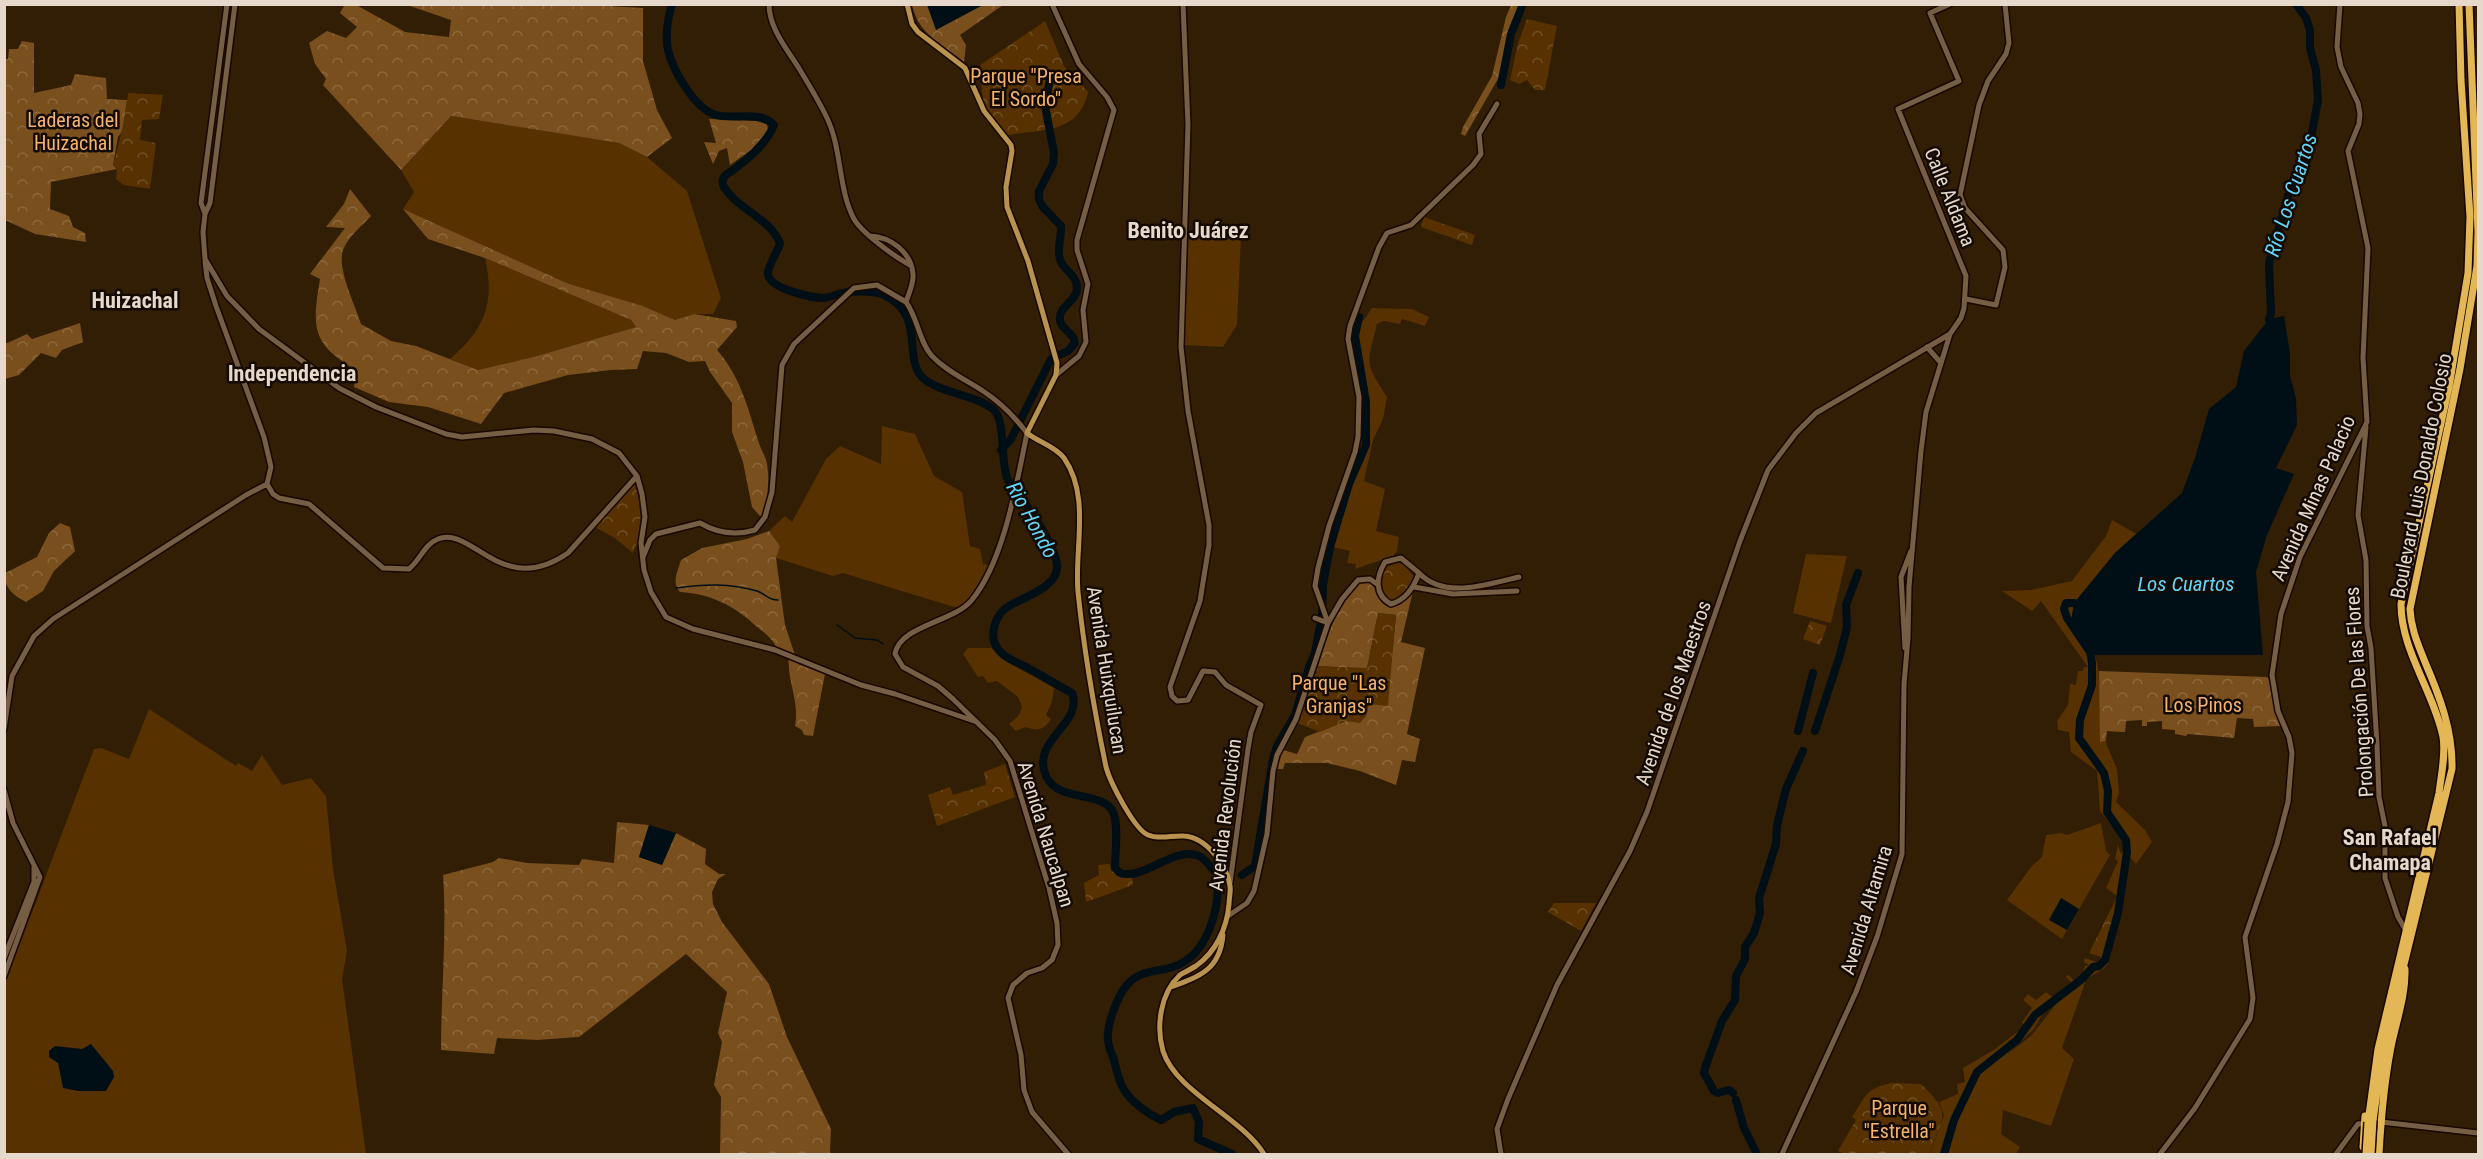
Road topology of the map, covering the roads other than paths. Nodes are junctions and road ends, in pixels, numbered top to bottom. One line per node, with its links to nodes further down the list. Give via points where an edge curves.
1 (227, 4): 17 (main road, via 201,203)
2 (235, 4): 17 (main road, via 210,203)
3 (769, 4): 20 (main road, via 772,24 827,118 848,203 861,230 910,265 912,284)
4 (907, 4): 24 (main road, via 918,32 965,68 984,111 1011,145 1007,207 1053,346)
5 (1052, 4): 24 (main road, via 1079,64 1114,110 1077,240 1088,284 1083,310 1086,342 1074,362)
6 (1183, 4): 41 (main road, Avenida Revolución, via 1188,125 1181,347 1209,545 1200,601 1170,687 1177,701 1191,697 1199,676 1210,670 1226,685 1262,705 1248,748)
7 (1950, 4): 19 (main road, Calle Aldama, via 1930,13 1959,81 1898,109 1965,276)
8 (2340, 4): 25 (main road, Avenida Minas Palacio, via 2337,47 2360,114 2348,151 2368,248 2363,358)
9 (2459, 4): 12 (highway, Boulevard Luis Donaldo Colosio)
10 (2469, 4): 13 (highway, Boulevard Luis Donaldo Colosio)
11 (2006, 6): 19 (main road, via 2010,44 1979,105 1960,188 1965,208 2003,250 2005,267 1996,305)
12 (2459, 18): 13 (highway, via 2463,47 2469,44); 14 (highway, Boulevard Luis Donaldo Colosio)
13 (2470, 18): 15 (highway, Boulevard Luis Donaldo Colosio)
14 (2462, 100): 15 (highway, via 2464,65 2468,63); 44 (highway, Boulevard Luis Donaldo Colosio, via 2470,217 2466,295 2401,604 2406,638 2438,720 2444,750 2439,793)
15 (2473, 100): 47 (highway, Boulevard Luis Donaldo Colosio, via 2477,266 2460,369 2410,609 2413,633 2448,723 2452,769)
16 (1497, 104): 35 (main road, via 1479,134 1480,154 1473,165 1412,225 1387,233 1354,312 1348,339 1359,397 1358,437 1329,526 1315,586 1323,607)
17 (205, 214): 18 (main road)
18 (205, 260): 27 (main road, via 227,296 253,322 339,388 446,434 462,437 534,430 592,439 619,453); 28 (main road, via 207,278 252,401 271,467)
19 (1966, 298): 21 (main road, Avenida Altamira, via 1961,318)
20 (906, 302): 26 (main road, via 915,313 925,346 933,356 1000,403); 29 (main road, via 878,285 854,288 784,358 772,492 765,517 755,530 733,534 711,530 700,523 656,534)
21 (1950, 334): 22 (main road, Avenida de los Maestros); 23 (main road, Avenida Altamira)
22 (1928, 347): 23 (main road); 57 (main road, Avenida de los Maestros, via 1816,413 1768,470 1647,812 1557,985 1508,1099 1497,1129)
23 (1941, 363): 58 (main road, Avenida Altamira, via 1926,412 1912,547 1904,684 1902,854 1856,992)
24 (1056, 375): 26 (main road, Avenida Naucalpan)
25 (2367, 422): 44 (main road, Prolongación De las Flores, via 2358,515 2366,560 2379,797 2385,826 2385,878); 59 (main road, Avenida Minas Palacio, via 2305,546 2281,614 2272,675 2278,711 2292,753 2288,802 2245,937 2253,998 2250,1019)
26 (1027, 433): 36 (main road, Avenida Naucalpan, via 1013,500 982,585 954,614 907,636 895,651 903,667 938,686); 40 (main road, Avenida Huixquilucan, via 1063,457 1077,490 1078,589 1107,771 1141,831 1158,838 1187,836 1200,840)
27 (637, 476): 28 (main road, via 568,553 554,563 526,569 505,566 450,537 430,544 409,569 383,568 309,504 279,498); 29 (main road, via 644,506)
28 (267, 484): 37 (main road, via 53,619 34,636 12,676)
29 (642, 557): 36 (main road, via 647,583 666,617 693,629 774,650 861,685)
30 (1419, 573): 31 (main road, via 1436,585 1454,588); 32 (main road, via 1401,558 1396,559 1385,562); 33 (main road)
31 (1520, 577)
32 (1377, 584): 33 (main road, via 1384,600 1391,604); 35 (main road, via 1370,579 1358,580)
33 (1414, 587): 34 (main road, via 1454,594)
34 (1517, 591)
35 (1322, 621): 43 (main road, via 1296,719 1275,763 1267,834 1254,891 1247,903)
36 (974, 721): 55 (main road, Avenida Naucalpan, via 1010,761 1053,904 1058,945 1052,960 1027,973 1013,986 1008,998 1022,1055 1024,1090 1032,1112)
37 (4, 729)
38 (4, 790): 39 (main road, via 13,823)
39 (34, 866): 46 (main road, via 34,882); 48 (main road, via 39,872 39,884)
40 (1223, 867): 41 (main road); 42 (main road)
41 (1232, 868): 42 (main road, Avenida Revolución)
42 (1230, 886): 43 (main road, Avenida Revolución)
43 (1228, 916): 45 (main road, Avenida Revolución)
44 (2405, 929): 49 (highway, Boulevard Luis Donaldo Colosio)
45 (1224, 930): 50 (main road, Avenida Revolución, via 1208,956 1180,975); 50 (main road, Avenida Revolución, via 1222,950 1214,964 1194,979)
46 (4, 958)
47 (2405, 961): 51 (highway, Boulevard Luis Donaldo Colosio); 52 (highway, via 2406,982)
48 (4, 976)
49 (2394, 985): 51 (highway, Boulevard Luis Donaldo Colosio); 53 (highway, via 2375,1048)
50 (1170, 988): 56 (main road, via 1159,1022 1164,1054 1191,1088 1245,1131)
51 (2392, 1005): 61 (highway, Boulevard Luis Donaldo Colosio, bridge, via 2378,1049); 62 (highway, Boulevard Luis Donaldo Colosio, bridge)
52 (2381, 1122): 53 (main road); 54 (main road); 63 (highway)
53 (2364, 1124): 60 (main road, via 2358,1124); 61 (highway)
54 (2478, 1133)
55 (1068, 1155)
56 (1264, 1155)
57 (1501, 1155)
58 (1782, 1155)
59 (2160, 1155)
60 (2336, 1155)
61 (2365, 1155)
62 (2371, 1155)
63 (2379, 1155)

